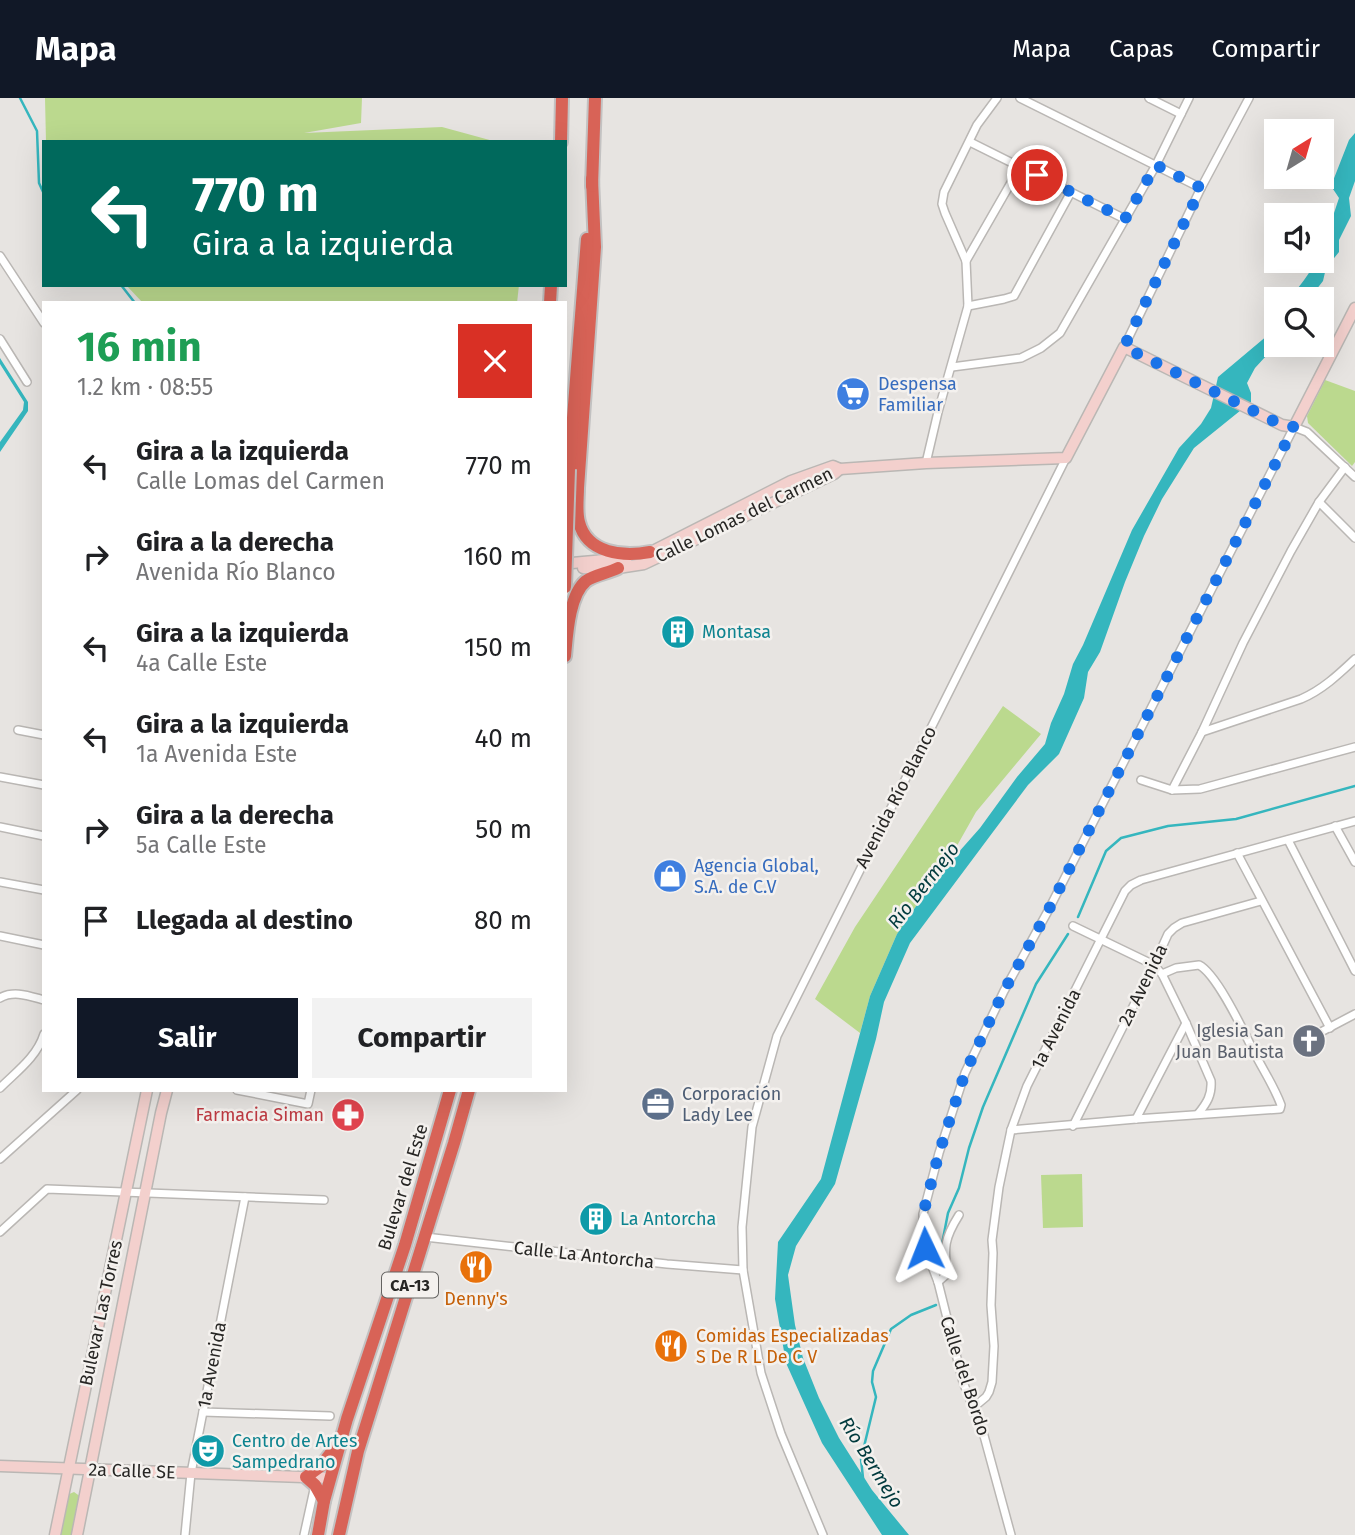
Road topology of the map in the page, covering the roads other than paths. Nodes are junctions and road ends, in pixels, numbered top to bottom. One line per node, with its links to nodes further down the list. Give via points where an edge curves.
1 (562, 98): 9 (highway)
2 (595, 98): 13 (highway)
3 (997, 98): 10 (street)
4 (1020, 98): 11 (street)
5 (1149, 98): 8 (street)
6 (1189, 98): 8 (street)
7 (1249, 98): 14 (street, Avenida Río Blanco)
8 (1181, 114): 11 (street)
9 (561, 140)
10 (970, 142): 12 (street); 18 (street, via 942,204)
11 (1156, 165): 14 (street); 16 (street)
12 (1020, 167): 15 (street); 18 (street)
13 (592, 179): 33 (highway, bridge); 34 (highway, via 595,247 578,504)
14 (1201, 188): 23 (street, Avenida Río Blanco)
15 (1071, 192): 16 (street); 19 (street, via 1014,296)
16 (1125, 219): 24 (street, via 1060,333 1021,358)
17 (0, 256): 21 (street)
18 (966, 261): 19 (street)
19 (968, 306): 24 (street)
20 (1355, 308): 26 (street, Calle del Bordo)
21 (42, 320)
22 (0, 338): 25 (street)
23 (1124, 347): 26 (street, via 1266,418); 27 (street, Avenida Río Blanco)
24 (952, 367): 28 (street)
25 (27, 382)
26 (1294, 427): 29 (street, via 1307,432); 96 (street, Calle del Bordo, via 965,1073 923,1214 925,1248)
27 (1066, 457): 28 (street, Calle Lomas del Carmen); 95 (street, Avenida Río Blanco, via 776,1036 752,1127 742,1227)
28 (926, 463): 30 (street, Calle Lomas del Carmen)
29 (1345, 467): 31 (street); 32 (street)
30 (840, 469): 37 (street, Calle Lomas del Carmen, via 833,466 791,481); 40 (street, Calle Lomas del Carmen, via 652,561)
31 (1355, 477)
32 (1318, 502): 35 (street); 44 (street)
33 (567, 528)
34 (582, 529): 36 (highway, via 580,538); 37 (highway, via 588,539 611,552)
35 (1355, 538)
36 (567, 550)
37 (650, 552): 38 (street, Calle Lomas del Carmen, via 641,557)
38 (567, 565)
39 (567, 567): 40 (street, Calle Lomas del Carmen)
40 (618, 568): 41 (highway, via 586,580 578,590)
41 (567, 642)
42 (1355, 659): 44 (street, via 1314,694)
43 (18, 730): 45 (street)
44 (1202, 732): 50 (street)
45 (42, 734)
46 (1355, 747): 50 (street, via 1215,786)
47 (0, 777): 49 (street)
48 (1141, 780): 50 (street)
49 (42, 785)
50 (1172, 790)
51 (1355, 821): 52 (street, 1a Avenida)
52 (1335, 826): 55 (street, 1a Avenida); 57 (street)
53 (0, 827): 54 (street)
54 (42, 836)
55 (1288, 840): 56 (street, 1a Avenida); 66 (street)
56 (1237, 853): 60 (street); 63 (street, 1a Avenida, via 1131,885)
57 (1355, 862)
58 (0, 882): 59 (street)
59 (42, 890)
60 (1262, 901): 65 (street, 2a Avenida, via 1182,923 1168,934); 72 (street)
61 (1073, 926): 63 (street)
62 (0, 936): 64 (street)
63 (1102, 940): 65 (street); 86 (street, 1a Avenida, via 1027,1087)
64 (42, 945)
65 (1154, 965): 67 (street); 85 (street, 2a Avenida)
66 (1355, 971)
67 (1162, 974): 71 (street); 83 (street, via 1199,965 1209,972 1282,1105 1280,1109)
68 (0, 998): 69 (street, via 16,993)
69 (42, 1000)
70 (1355, 1014): 72 (street)
71 (1186, 1023): 83 (street, via 1211,1081 1208,1103); 84 (street)
72 (1330, 1028): 73 (street)
73 (1321, 1032)
74 (42, 1038): 75 (street, via 36,1051)
75 (0, 1088)
76 (75, 1092): 87 (street)
77 (147, 1092): 88 (street, Bulevar Las Torres)
78 (166, 1092): 89 (street, Bulevar Las Torres)
79 (256, 1092): 80 (street, via 308,1104)
80 (311, 1092)
81 (449, 1092): 100 (highway, Bulevar del Este / CA-13)
82 (468, 1092): 94 (highway, Bulevar del Este / CA-13)
83 (1198, 1114): 84 (street)
84 (1136, 1119): 85 (street)
85 (1073, 1126): 86 (street)
86 (1011, 1130): 97 (street, 1a Avenida, via 992,1240 992,1382 986,1397)
87 (0, 1159)
88 (125, 1192): 89 (street); 93 (street, via 47,1189); 102 (street, Bulevar Las Torres)
89 (145, 1193): 90 (street); 103 (street, Bulevar Las Torres)
90 (245, 1197): 91 (street); 98 (street, 1a Avenida)
91 (324, 1200)
92 (959, 1215): 96 (street, via 948,1234 947,1274)
93 (0, 1232)
94 (425, 1237): 95 (street, Calle La Antorcha); 113 (highway, Bulevar del Este / CA-13, via 358,1451)
95 (743, 1270): 114 (street, Avenida Río Blanco, via 761,1373 780,1434)
96 (938, 1282): 97 (street, Calle del Bordo, via 963,1382)
97 (974, 1407): 115 (street, Calle del Bordo)
98 (203, 1412): 99 (street); 104 (street, 1a Avenida)
99 (330, 1416)
100 (342, 1440): 105 (highway, Bulevar del Este / CA-13); 106 (highway)
101 (0, 1466): 102 (street, 2a Calle SE)
102 (69, 1469): 103 (street, 2a Calle SE); 108 (street, Bulevar Las Torres)
103 (89, 1469): 104 (street, 2a Calle SE); 109 (street, Bulevar Las Torres)
104 (191, 1473): 106 (street, 2a Calle SE); 110 (street, 1a Avenida)
105 (331, 1478): 106 (street, 2a Calle SE); 107 (highway, Bulevar del Este / CA-13)
106 (311, 1481): 107 (highway); 111 (street)
107 (324, 1501): 112 (highway, Bulevar del Este / CA-13)
108 (55, 1535)
109 (77, 1535)
110 (185, 1535)
111 (304, 1535)
112 (318, 1535)
113 (339, 1535)
114 (823, 1535)
115 (1011, 1535)

